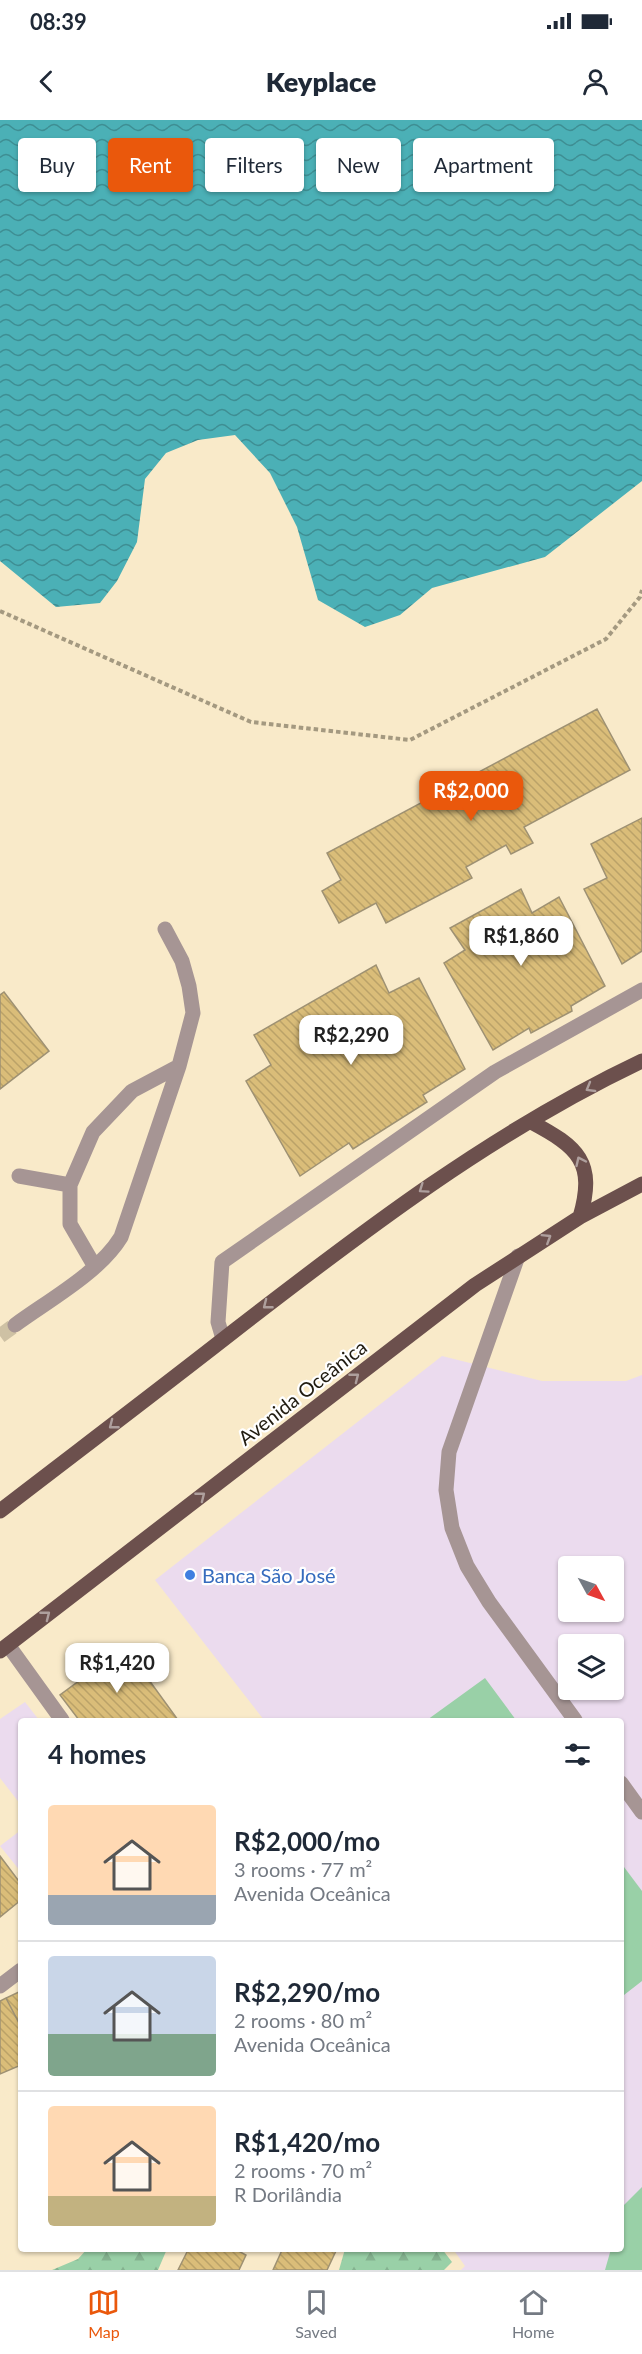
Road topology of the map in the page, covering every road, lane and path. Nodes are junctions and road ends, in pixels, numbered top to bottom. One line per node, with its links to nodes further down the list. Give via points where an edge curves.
1 (642, 590): 2 (path, via 606,639 410,740 251,722)
2 (0, 611)
3 (165, 928): 6 (street, via 182,961 193,1013)
4 (642, 990): 15 (street, via 495,1072 222,1262 218,1322)
5 (642, 1061): 7 (main road, one-way to 7)
6 (179, 1066): 10 (street, via 132,1091 93,1132); 13 (street, via 121,1237 112,1252)
7 (531, 1122): 11 (main road, one-way to 7, via 587,1194 579,1155 560,1137); 15 (main road, one-way to 15, via 368,1228)
8 (19, 1176): 10 (street)
9 (642, 1184): 11 (main road, Avenida Oceânica)
10 (70, 1185): 13 (street, via 70,1224)
11 (580, 1217): 12 (main road, Avenida Oceânica, one-way to 11)
12 (518, 1256): 17 (main road, Avenida Oceânica, one-way to 12, via 475,1285); 19 (street, via 449,1452 446,1490 452,1528 467,1566)
13 (95, 1267): 14 (street)
14 (15, 1325)
15 (224, 1339): 16 (main road, one-way to 16)
16 (0, 1511)
17 (4, 1648): 18 (street)
18 (60, 1718)
19 (574, 1718)
20 (624, 1788): 21 (street)
21 (642, 1812)
22 (18, 1972): 23 (street)
23 (0, 1986)

